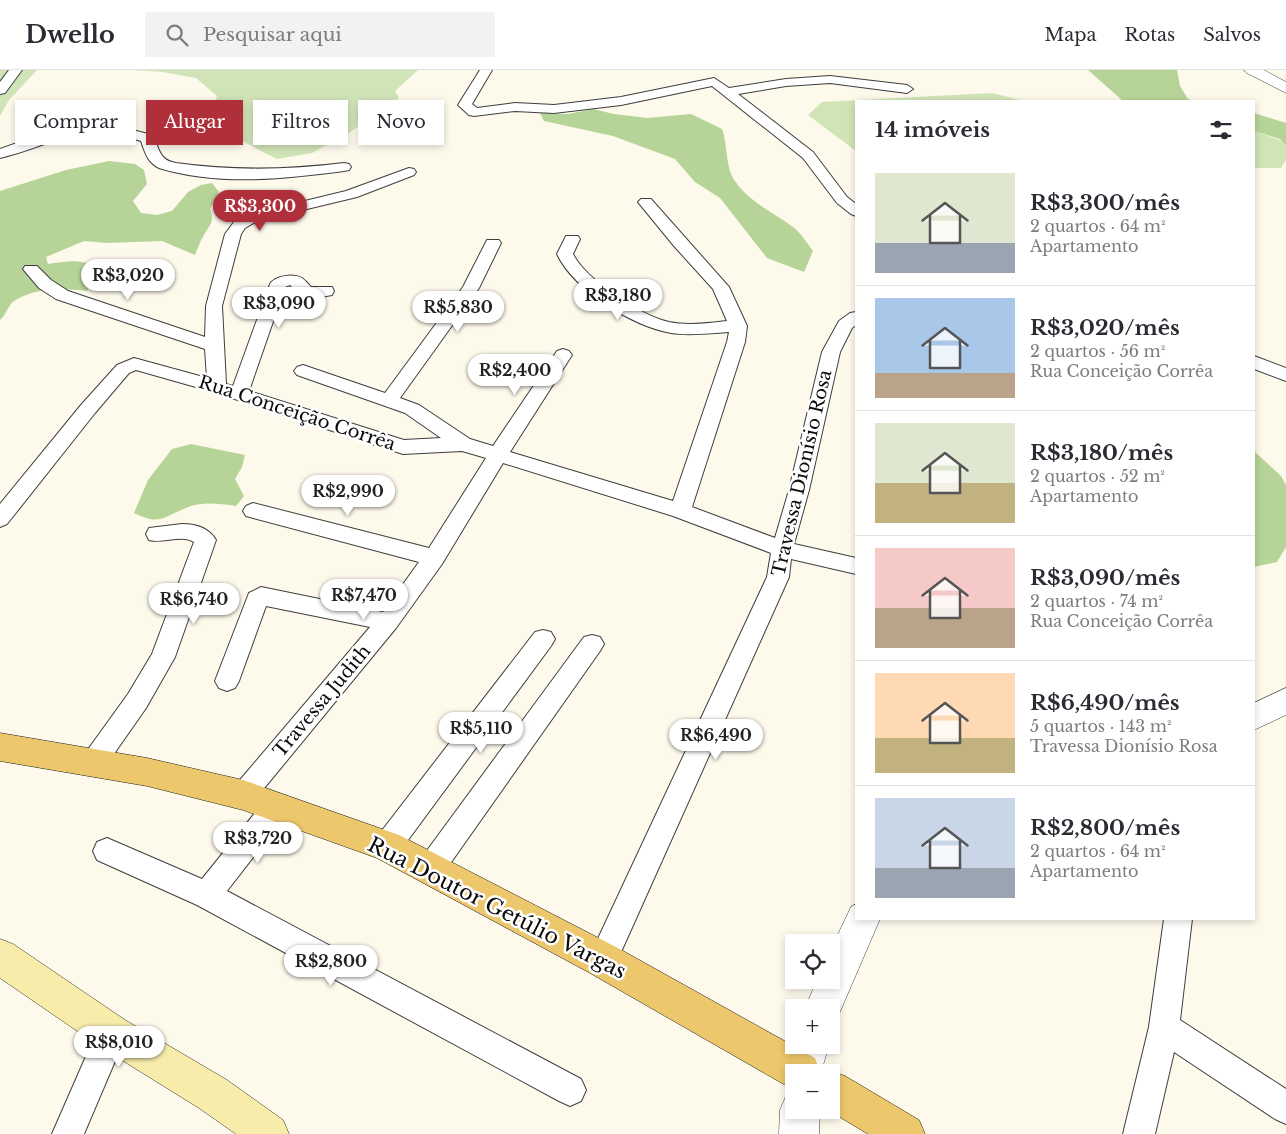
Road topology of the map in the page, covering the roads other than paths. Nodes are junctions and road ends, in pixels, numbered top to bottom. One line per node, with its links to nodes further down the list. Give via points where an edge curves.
1 (16, 70): 6 (street)
2 (486, 70): 7 (street, via 465,105 474,112 515,107 554,109 621,101 714,82)
3 (1252, 70): 4 (street)
4 (1286, 88)
5 (906, 89): 7 (street, via 835,80)
6 (0, 90)
7 (726, 92): 12 (street, via 808,155 842,200)
8 (0, 154): 9 (street, via 74,130 96,128 147,138 150,151 158,162 200,171 267,175)
9 (344, 167)
10 (409, 172): 19 (street, via 340,198 252,218 239,225 233,234 214,306)
11 (646, 202): 18 (street, via 680,244 716,280)
12 (855, 210)
13 (572, 239): 18 (street, via 565,254 572,269 636,314 668,327)
14 (493, 243): 26 (street, via 471,288)
15 (32, 270): 19 (street, via 62,295)
16 (326, 291): 25 (street, via 308,292 298,281 292,280 278,284)
17 (855, 318): 33 (street, Travessa Dionísio Rosa, via 845,325 831,352)
18 (738, 326): 30 (street, via 736,342)
19 (214, 346): 24 (street)
20 (563, 355): 28 (street, Travessa Judith)
21 (1255, 362): 23 (street)
22 (302, 371): 26 (street, Rua Conceição Corrêa)
23 (1286, 376)
24 (217, 387): 25 (street, Rua Conceição Corrêa); 31 (street, Rua Conceição Corrêa, via 134,364 123,369)
25 (239, 394): 27 (street, Rua Conceição Corrêa, via 403,447)
26 (388, 402): 27 (street, Rua Conceição Corrêa, via 412,409)
27 (463, 444): 28 (street, Rua Conceição Corrêa)
28 (497, 456): 30 (street, Rua Conceição Corrêa); 34 (street, Travessa Judith)
29 (253, 511): 34 (street)
30 (680, 511): 33 (street, Rua Conceição Corrêa)
31 (0, 519)
32 (157, 534): 43 (street, via 193,532 205,540 162,657 137,701)
33 (782, 549): 35 (street, Rua Conceição Corrêa); 53 (street, Travessa Dionísio Rosa, via 778,577)
34 (434, 558): 36 (street, Travessa Judith)
35 (855, 566)
36 (388, 622): 39 (street, via 261,596 257,598); 44 (street, Travessa Judith)
37 (543, 638): 46 (street)
38 (592, 644): 48 (street)
39 (227, 681)
40 (1286, 701): 41 (street)
41 (1255, 716)
42 (0, 747): 43 (main road, Rua Doutor Getúlio Vargas)
43 (93, 763): 44 (main road, Rua Doutor Getúlio Vargas)
44 (243, 795): 45 (main road, Rua Doutor Getúlio Vargas)
45 (276, 807): 46 (main road, Rua Doutor Getúlio Vargas); 49 (street)
46 (386, 846): 48 (main road, Rua Doutor Getúlio Vargas)
47 (107, 851): 49 (street)
48 (430, 870): 53 (main road, Rua Doutor Getúlio Vargas)
49 (207, 895): 58 (street)
50 (863, 920): 54 (street)
51 (1178, 920): 55 (street)
52 (0, 957): 56 (main road)
53 (603, 960): 57 (main road, Rua Doutor Getúlio Vargas)
54 (827, 999)
55 (1164, 1027): 60 (street); 66 (street)
56 (112, 1033): 62 (street); 63 (main road, via 213,1094)
57 (788, 1064)
58 (570, 1090)
59 (840, 1095): 65 (main road)
60 (1286, 1108)
61 (800, 1119): 64 (street)
62 (68, 1134)
63 (270, 1134)
64 (799, 1134)
65 (905, 1134)
66 (1139, 1134)

